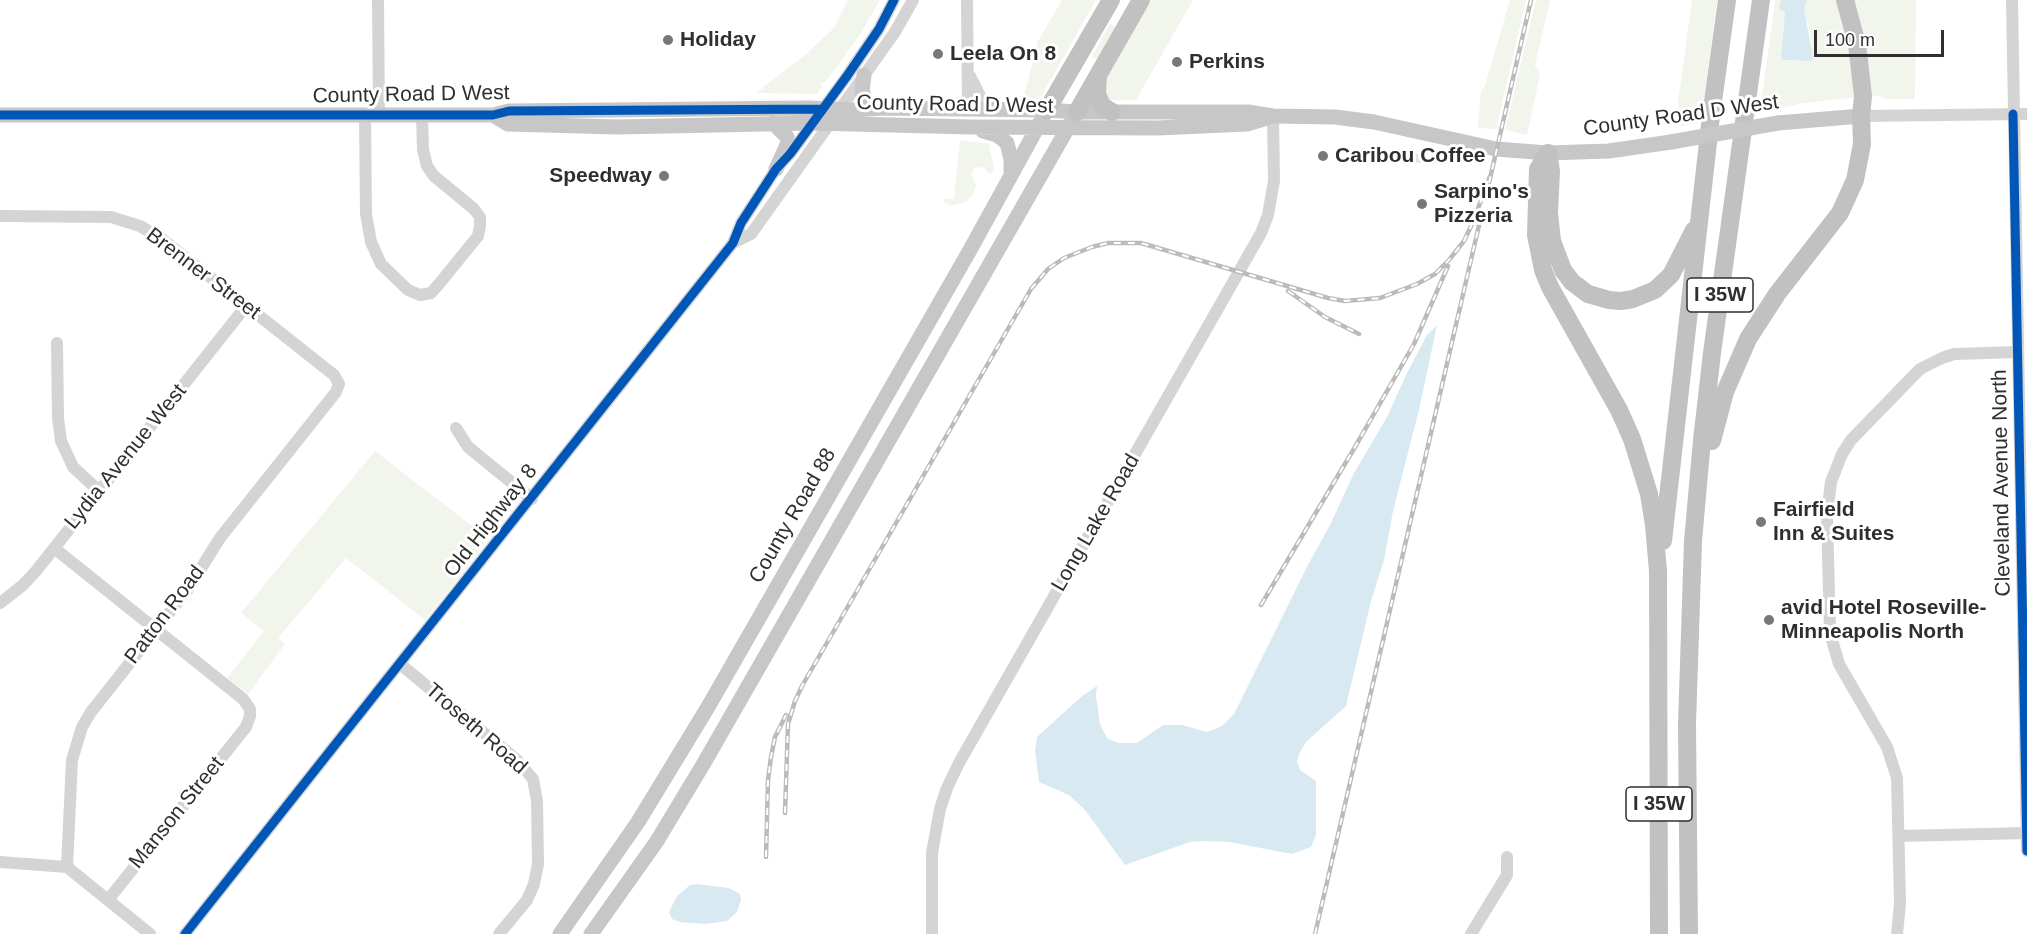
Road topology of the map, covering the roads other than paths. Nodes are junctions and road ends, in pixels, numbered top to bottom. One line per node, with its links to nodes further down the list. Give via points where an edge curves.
1 (378, 0): 24 (street)
2 (894, 0): 16 (street, Old Highway 8, via 879,29)
3 (913, 0): 13 (street, Old Highway 8)
4 (968, 0): 11 (street)
5 (1111, 0): 19 (highway)
6 (1141, 0): 12 (highway)
7 (1727, 0): 39 (highway, I 35W)
8 (1761, 0): 51 (highway, I 35W, via 1711,364)
9 (1845, 0): 28 (highway, via 1861,69)
10 (2012, 0): 21 (street, Cleveland Avenue North)
11 (968, 67): 15 (street); 18 (street, via 981,100)
12 (1098, 74): 20 (highway, via 1101,105); 29 (highway)
13 (864, 75): 14 (main road, via 865,98 876,108); 17 (street, Old Highway 8)
14 (883, 108): 15 (main road, County Road D West); 17 (main road, County Road D West)
15 (968, 108): 18 (main road, County Road D West)
16 (823, 109): 17 (main road, County Road D West); 26 (main road, County Road D West, via 509,111); 31 (street, Old Highway 8)
17 (840, 109): 32 (street, Old Highway 8)
18 (996, 110): 19 (main road, County Road D West)
19 (1047, 110): 29 (main road, County Road D West); 34 (main road, County Road 88)
20 (1112, 112): 27 (main road, County Road D West, via 1248,112); 29 (main road, County Road D West)
21 (2013, 114): 22 (street, County Road D West); 28 (street, County Road D West); 43 (street, Cleveland Avenue North)
22 (2027, 114)
23 (0, 115): 24 (main road, County Road D West)
24 (372, 115): 25 (main road, County Road D West); 25 (street, via 366,214 371,242 381,264 408,290 420,295 430,293 439,284 478,236 480,226 480,216 474,209 427,166)
25 (422, 115): 26 (main road, County Road D West)
26 (494, 115): 30 (main road, County Road D West, via 508,124 674,127)
27 (1273, 116): 29 (main road, County Road D West, via 1247,124 1158,128); 35 (main road, County Road D West, via 1364,120 1496,149); 68 (street, Long Lake Road, via 1274,181 1261,233 947,788 934,831)
28 (1861, 116): 35 (main road, County Road D West, bridge, via 1778,123 1609,151); 51 (highway, via 1860,161 1848,197 1761,317 1725,392 1711,447)
29 (1073, 120): 34 (main road, County Road D West); 67 (main road, via 704,763 657,841)
30 (773, 123): 31 (main road, County Road D West); 36 (main road, via 788,143)
31 (812, 123): 32 (main road, County Road D West); 36 (street, Old Highway 8)
32 (831, 123): 33 (main road, County Road D West); 40 (street, Old Highway 8, via 751,234)
33 (971, 127): 34 (main road, County Road D West); 37 (main road, via 997,135 1007,143)
34 (1038, 128): 37 (main road, County Road 88)
35 (1548, 153): 39 (highway, via 1552,241 1563,270 1588,294 1621,301 1655,290 1671,275); 50 (highway, via 1538,170 1539,253 1550,287 1632,439 1649,494 1658,556)
36 (776, 169): 40 (street, Old Highway 8, via 741,223)
37 (1010, 177): 66 (main road, County Road 88, via 685,746)
38 (0, 216): 41 (street, Brenner Street, via 111,217 140,226)
39 (1700, 219): 50 (highway, I 35W)
40 (733, 243): 47 (street, Old Highway 8)
41 (246, 306): 44 (street, Brenner Street, via 334,375 339,384); 46 (street, Lydia Avenue West)
42 (57, 343): 46 (street, via 61,441 73,467)
43 (2018, 352): 48 (street, Cleveland Avenue North); 57 (street, via 1954,354 1920,369 1851,440 1831,482 1827,515 1830,633 1839,664 1893,763)
44 (336, 392): 53 (street, Patton Road, via 220,538 192,584)
45 (456, 428): 47 (street, via 468,447)
46 (99, 491): 49 (street, Lydia Avenue West)
47 (532, 499): 54 (street, Old Highway 8)
48 (2024, 539): 55 (street, Cleveland Avenue North)
49 (54, 548): 52 (street, Lydia Avenue West, via 24,585); 53 (street)
50 (1658, 591): 70 (highway, I 35W)
51 (1690, 591): 71 (highway, I 35W)
52 (0, 603)
53 (156, 629): 61 (street, Patton Road, via 91,712 76,743 70,777); 62 (street, Manson Street, via 243,699 250,716)
54 (400, 664): 64 (street, Old Highway 8); 65 (street, Troseth Road, via 517,760 533,779 538,864 534,884)
55 (2025, 667): 56 (street, Cleveland Avenue North)
56 (2027, 833): 57 (street); 58 (street, Cleveland Avenue North)
57 (1899, 836): 72 (street)
58 (2027, 851)
59 (1507, 857): 69 (street, via 1507,875)
60 (0, 862): 61 (street)
61 (67, 867): 62 (street)
62 (108, 900): 63 (street)
63 (150, 934)
64 (184, 934)
65 (499, 934)
66 (560, 934)
67 (591, 934)
68 (932, 934)
69 (1471, 934)
70 (1659, 934)
71 (1689, 934)
72 (1897, 934)

